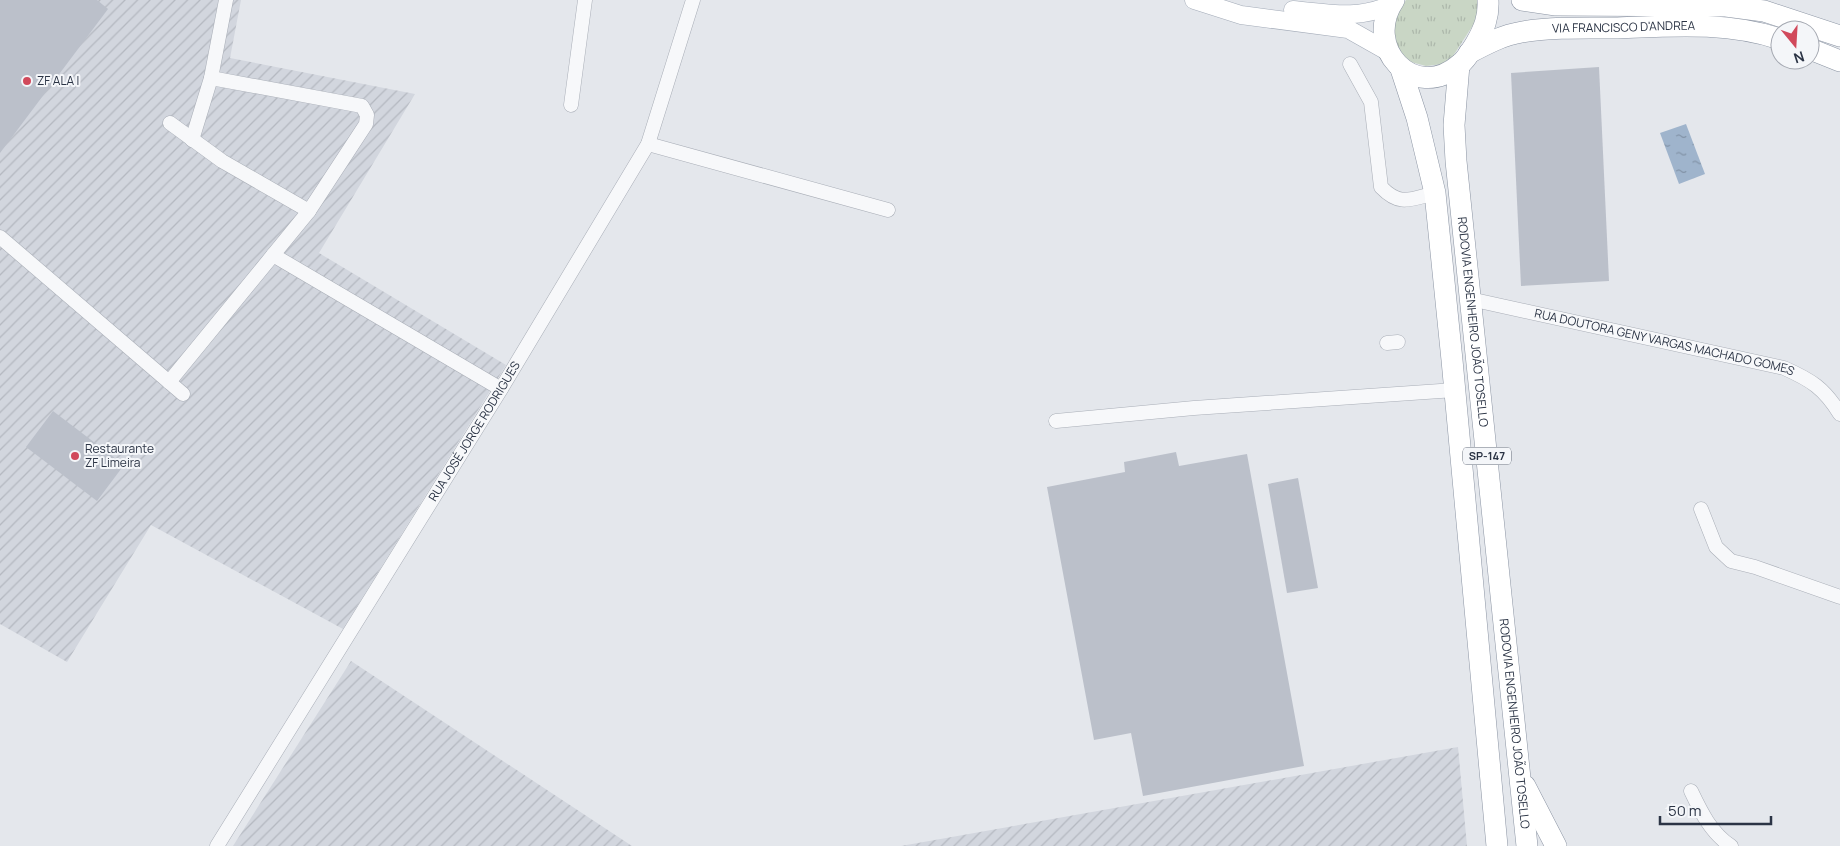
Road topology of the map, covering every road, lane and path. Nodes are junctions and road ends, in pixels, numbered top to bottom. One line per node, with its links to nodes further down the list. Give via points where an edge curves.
1 (226, 0): 17 (street)
2 (586, 0): 18 (street)
3 (693, 0): 21 (street, RUA JOSÉ JORGE RODRIGUES)
4 (1195, 0): 7 (main road, via 1347,15 1371,12); 11 (main road, via 1241,15 1348,29)
5 (1488, 0): 13 (highway, via 1483,32)
6 (1522, 0): 8 (highway, VIA FRANCISCO D'ANDREA, via 1556,5)
7 (1392, 3): 11 (highway, via 1384,21)
8 (1632, 3): 10 (highway, VIA FRANCISCO D'ANDREA, via 1764,10)
9 (1770, 35): 13 (highway, VIA FRANCISCO D'ANDREA, via 1718,25 1522,32 1494,39)
10 (1840, 36)
11 (1387, 51): 16 (highway)
12 (1820, 53): 14 (highway)
13 (1464, 59): 16 (highway, VIA FRANCISCO D'ANDREA, via 1442,75 1413,75); 27 (highway, RODOVIA ENGENHEIRO JOÃO TOSELLO / SP-147, via 1454,125)
14 (1840, 61)
15 (1350, 64): 22 (street, via 1371,102 1382,187 1391,197 1403,201)
16 (1401, 69): 22 (highway, RODOVIA ENGENHEIRO JOÃO TOSELLO / SP-147, via 1420,127)
17 (211, 78): 20 (street); 24 (street, via 362,106 367,115 366,124)
18 (571, 105)
19 (170, 122): 20 (street)
20 (192, 140): 24 (street)
21 (648, 144): 23 (street); 29 (street, RUA JOSÉ JORGE RODRIGUES)
22 (1434, 193): 30 (highway, RODOVIA ENGENHEIRO JOÃO TOSELLO / SP-147)
23 (888, 210)
24 (308, 211): 26 (street)
25 (0, 237): 28 (street)
26 (273, 255): 28 (street); 29 (street)
27 (1470, 299): 32 (street, RUA DOUTORA GENY VARGAS MACHADO GOMES, via 1784,368 1808,378 1828,395); 36 (highway, RODOVIA ENGENHEIRO JOÃO TOSELLO / SP-147)
28 (169, 382): 31 (street)
29 (501, 389): 38 (street, RUA JOSÉ JORGE RODRIGUES)
30 (1455, 390): 33 (street); 39 (highway, RODOVIA ENGENHEIRO JOÃO TOSELLO / SP-147)
31 (183, 394)
32 (1840, 414)
33 (1056, 421)
34 (1701, 509): 35 (street, via 1716,547 1731,562 1755,567)
35 (1840, 597)
36 (1518, 774): 40 (highway, RODOVIA ENGENHEIRO JOÃO TOSELLO / SP-147); 41 (highway)
37 (1691, 791): 42 (street, via 1704,819 1721,840)
38 (217, 846)
39 (1498, 846)
40 (1527, 846)
41 (1556, 846)
42 (1731, 846)

